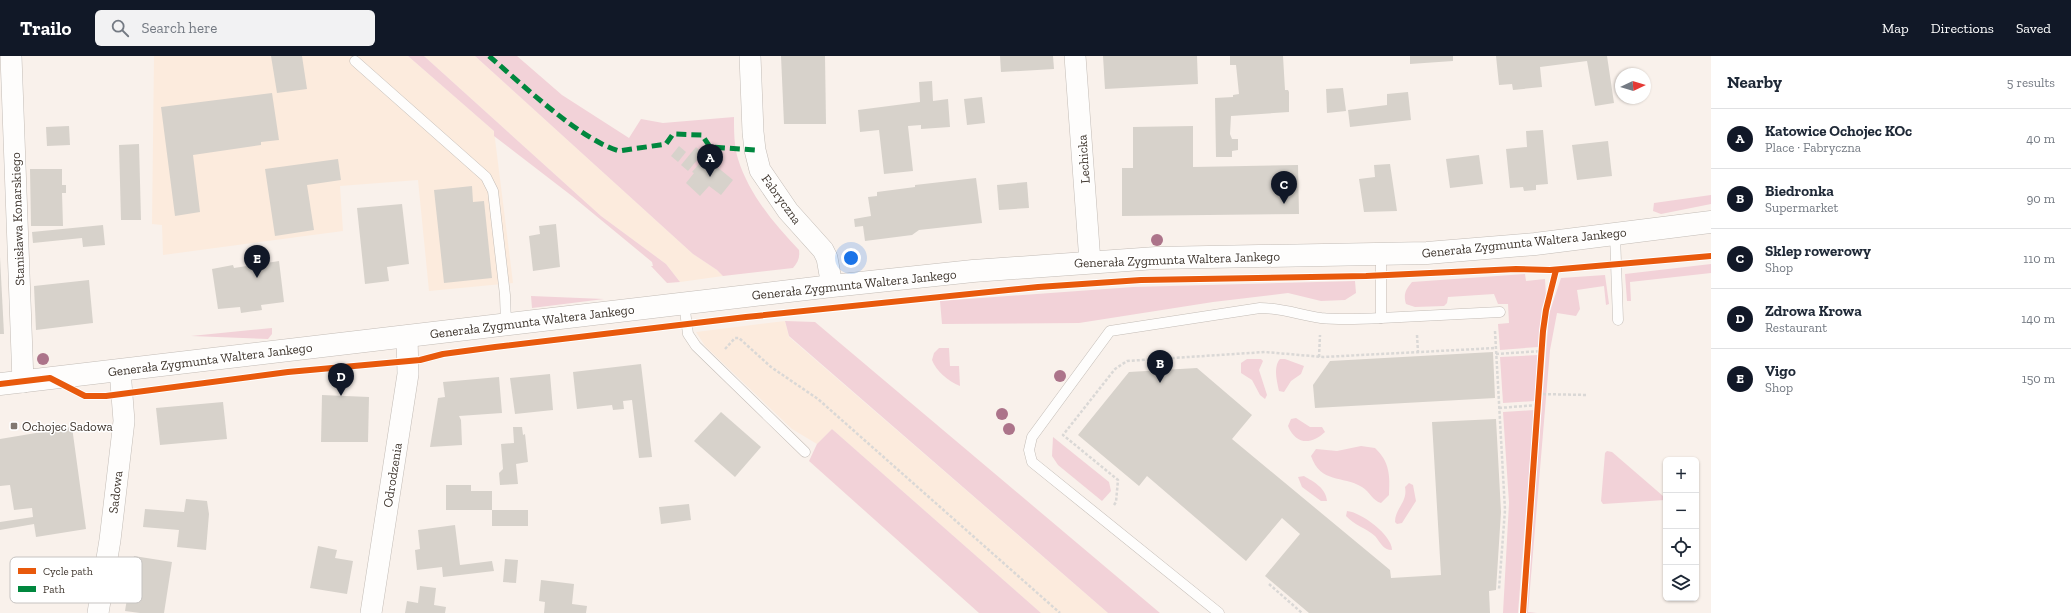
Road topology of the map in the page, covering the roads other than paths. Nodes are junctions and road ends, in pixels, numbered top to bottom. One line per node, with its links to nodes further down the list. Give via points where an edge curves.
1 (11, 56): 17 (street, Stanisława Konarskiego)
2 (750, 56): 9 (street, Fabryczna, via 753,132 760,170 788,211 823,250)
3 (1075, 56): 8 (street, Lechicka)
4 (355, 61): 14 (lane, via 486,178 493,191)
5 (1711, 222): 6 (street, Generała Zygmunta Waltera Jankego)
6 (1615, 234): 7 (street, Generała Zygmunta Waltera Jankego, via 1484,249); 13 (lane)
7 (1381, 254): 8 (street, Generała Zygmunta Waltera Jankego, via 1156,258); 12 (lane)
8 (1090, 262): 9 (street, Generała Zygmunta Waltera Jankego)
9 (832, 286): 10 (street, Generała Zygmunta Waltera Jankego)
10 (684, 303): 14 (street, Generała Zygmunta Waltera Jankego); 19 (lane, via 688,334 696,346)
11 (1497, 312): 12 (lane)
12 (1381, 318): 24 (lane, via 1320,318 1280,308 1260,308 1110,331 1032,437 1029,450 1032,462)
13 (1618, 320)
14 (506, 324): 15 (street, Generała Zygmunta Waltera Jankego)
15 (407, 336): 16 (street, Generała Zygmunta Waltera Jankego); 23 (street, Odrodzenia, via 408,374)
16 (120, 370): 17 (street, Generała Zygmunta Waltera Jankego); 20 (street, Sadowa, via 124,421)
17 (23, 382): 18 (street, Generała Zygmunta Waltera Jankego)
18 (0, 384)
19 (805, 452)
20 (107, 557)
21 (100, 603): 22 (street, Sadowa)
22 (98, 613)
23 (371, 613)
24 (1219, 613)

